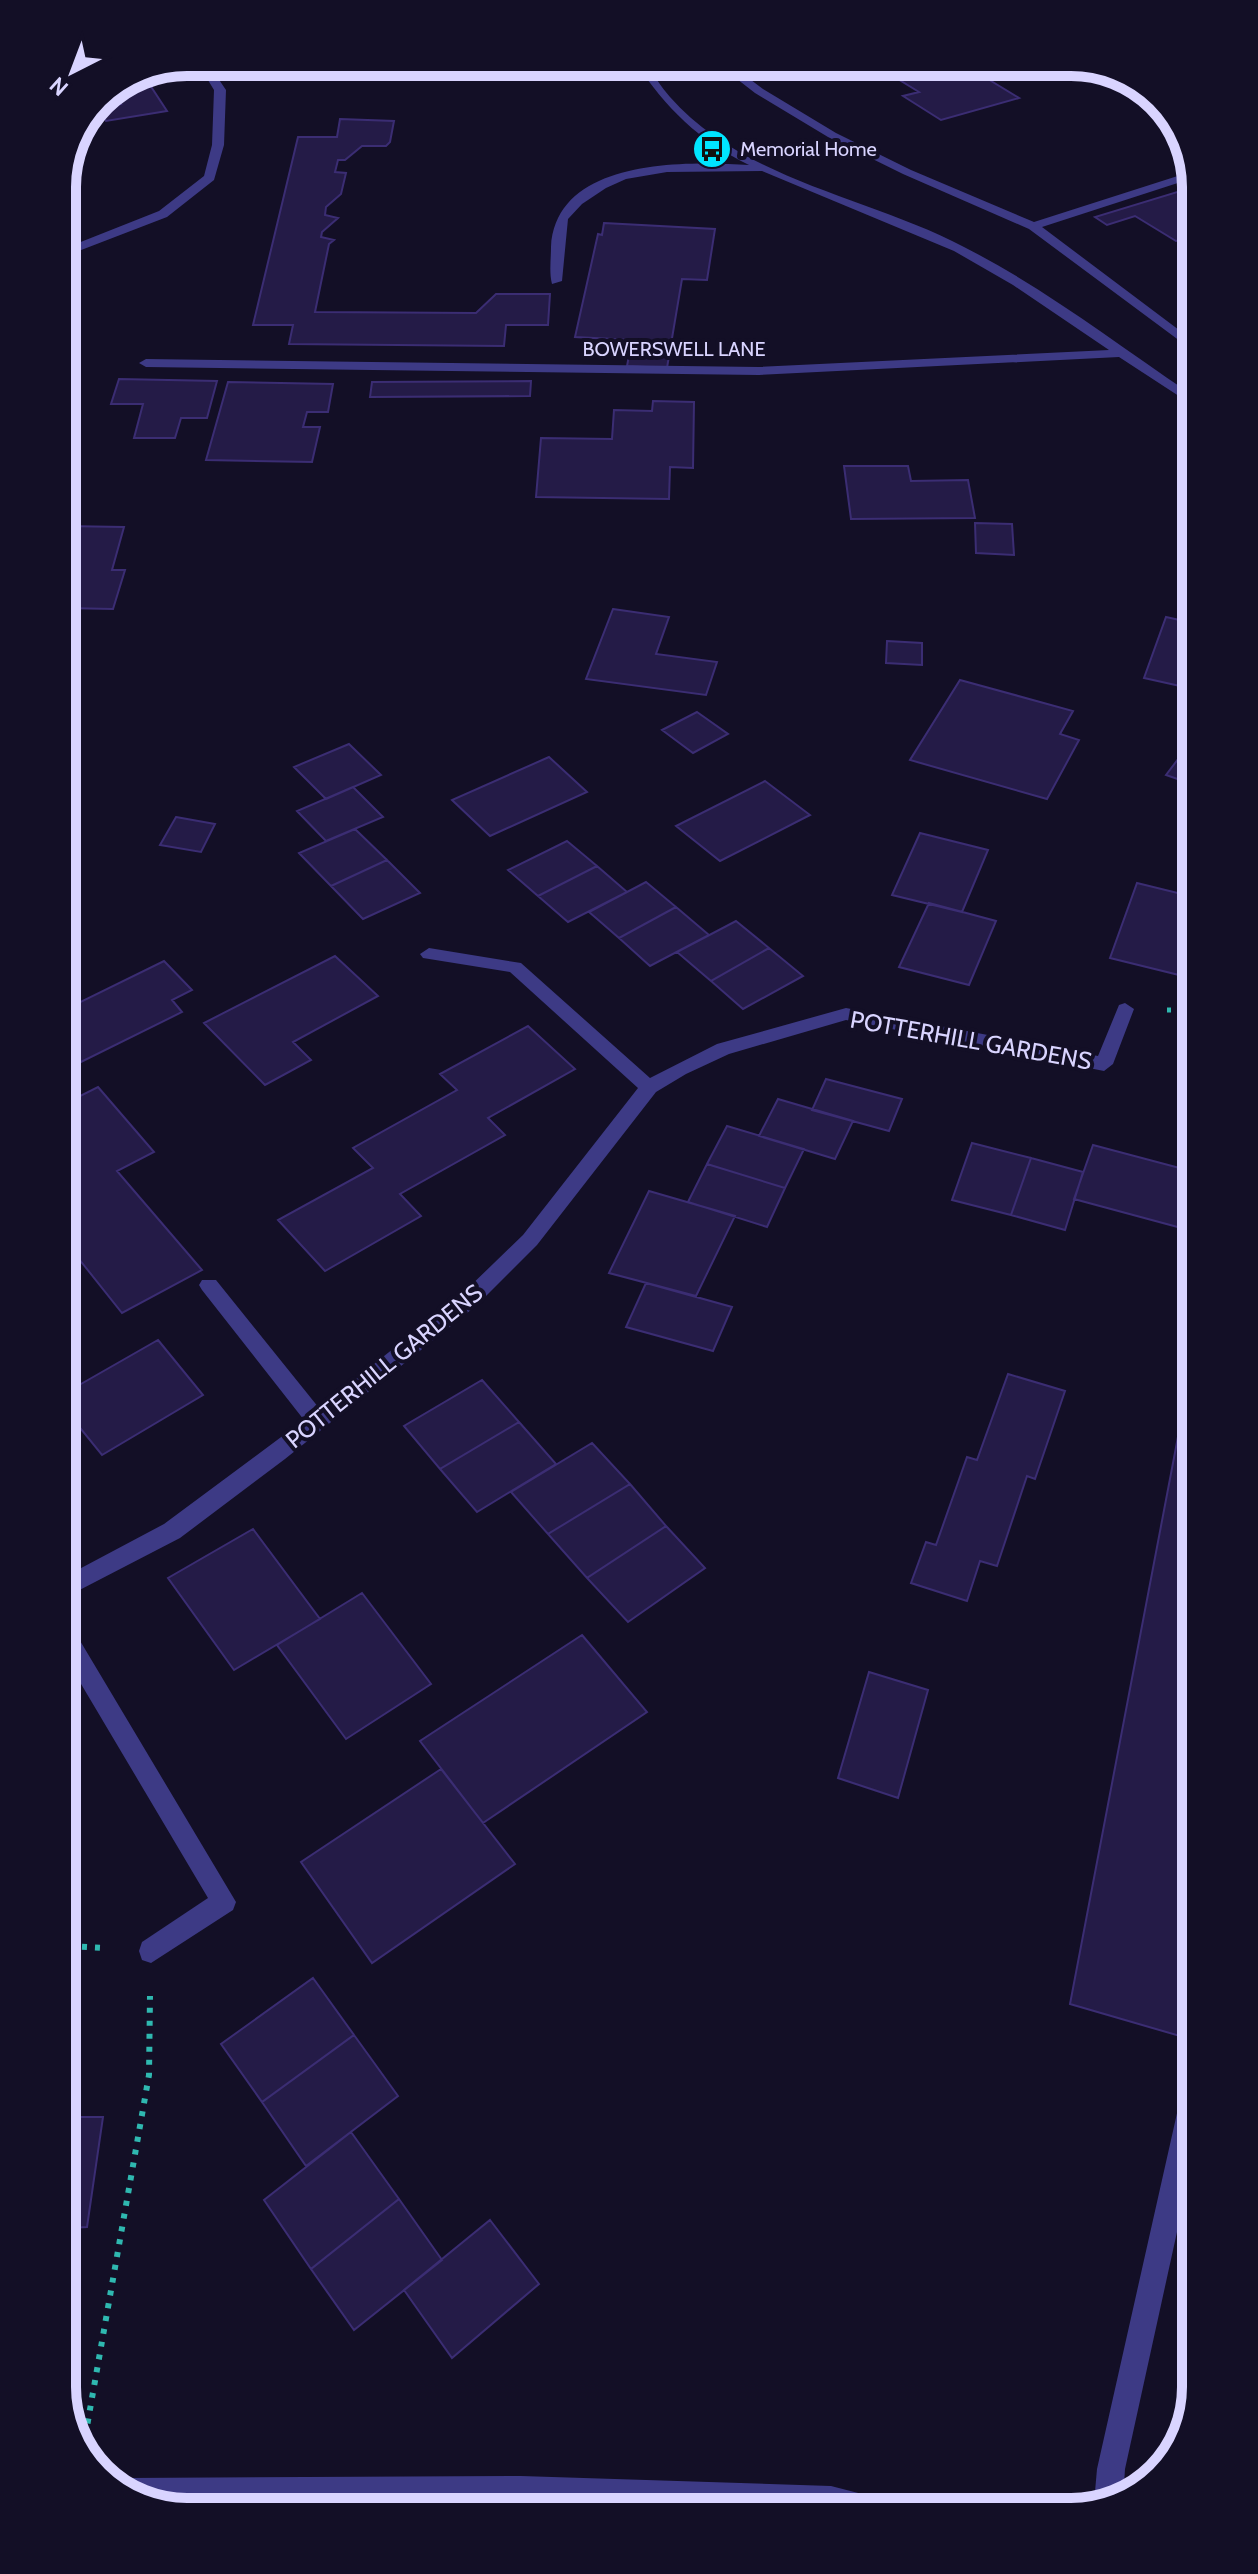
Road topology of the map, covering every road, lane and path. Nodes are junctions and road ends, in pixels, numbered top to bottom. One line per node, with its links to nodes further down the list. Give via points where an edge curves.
1 (211, 76): 7 (street, via 220,90 218,145 210,177 163,214)
2 (647, 76): 4 (street, via 690,124)
3 (739, 76): 6 (street, via 832,135)
4 (762, 170): 8 (street, via 712,167 643,172 610,181 573,205 562,219); 10 (street, via 874,210 959,249)
5 (1181, 178): 6 (street)
6 (1033, 226): 9 (street)
7 (76, 248)
8 (556, 281)
9 (1182, 338)
10 (1120, 353): 11 (street, BOWERSWELL LANE, via 759,371); 12 (street)
11 (146, 363)
12 (1182, 394)
13 (429, 954): 15 (street, via 515,967)
14 (1125, 1009): 15 (street, POTTERHILL GARDENS, via 1104,1064 846,1014 723,1049)
15 (649, 1087): 17 (street, POTTERHILL GARDENS, via 530,1240 470,1299)
16 (209, 1285): 17 (street)
17 (317, 1421): 18 (street, POTTERHILL GARDENS, via 172,1531)
18 (76, 1582)
19 (76, 1654): 20 (street, via 224,1902)
20 (151, 1951): 22 (path, via 149,2075)
21 (1182, 2150): 23 (street)
22 (86, 2433)
23 (1109, 2491)
24 (151, 2492): 25 (street, via 521,2490)
25 (769, 2498)

